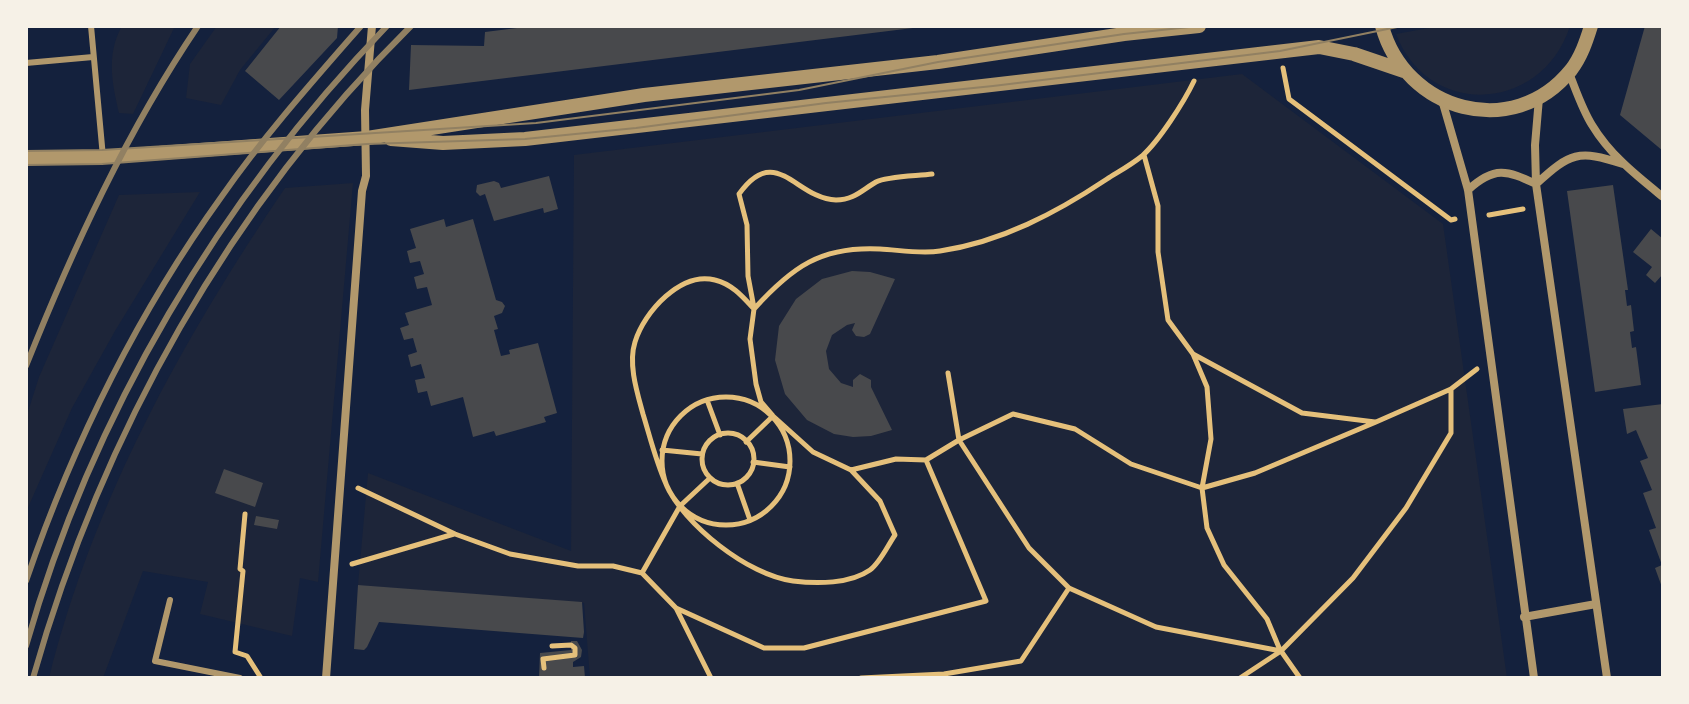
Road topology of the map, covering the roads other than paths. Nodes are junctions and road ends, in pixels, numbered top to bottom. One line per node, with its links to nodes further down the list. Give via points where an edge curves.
1 (91, 26): 6 (lane)
2 (372, 26): 12 (street)
3 (1199, 26): 12 (street, via 644,95)
4 (1382, 26): 8 (street)
5 (1591, 26): 9 (street)
6 (93, 57): 7 (lane); 14 (lane)
7 (26, 63)
8 (1404, 71): 11 (street); 12 (street, via 1319,47 525,139 443,143)
9 (1569, 73): 10 (street); 15 (street, via 1592,125)
10 (1539, 98): 11 (street, via 1510,108 1480,110); 16 (street)
11 (1442, 100): 17 (street)
12 (367, 138): 14 (street); 23 (street)
13 (26, 157): 14 (street)
14 (103, 157)
15 (1623, 164): 16 (street, via 1594,154 1564,159); 18 (street)
16 (1536, 184): 17 (street, via 1511,172 1483,176); 20 (street)
17 (1468, 190): 21 (street)
18 (1663, 197)
19 (170, 600): 22 (lane, via 155,661)
20 (1596, 604): 21 (street); 25 (street)
21 (1524, 617): 24 (street)
22 (240, 678)
23 (326, 678)
24 (1534, 678)
25 (1607, 678)

